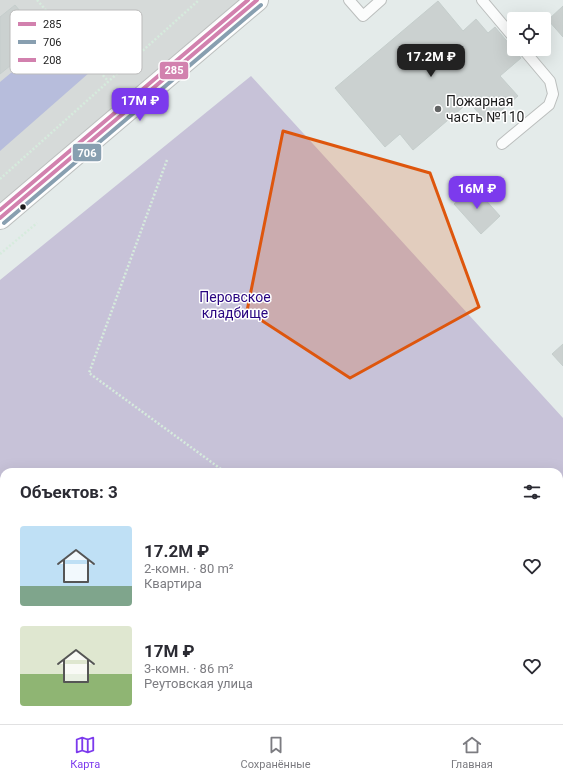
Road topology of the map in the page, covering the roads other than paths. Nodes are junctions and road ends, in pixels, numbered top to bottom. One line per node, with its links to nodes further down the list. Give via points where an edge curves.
1 (258, 0): 8 (street)
2 (349, 0): 3 (lane, via 363,16)
3 (381, 0)
4 (482, 0): 5 (lane)
5 (507, 30)
6 (529, 56): 7 (lane, via 550,81 553,94 549,105)
7 (502, 144)
8 (0, 218)

